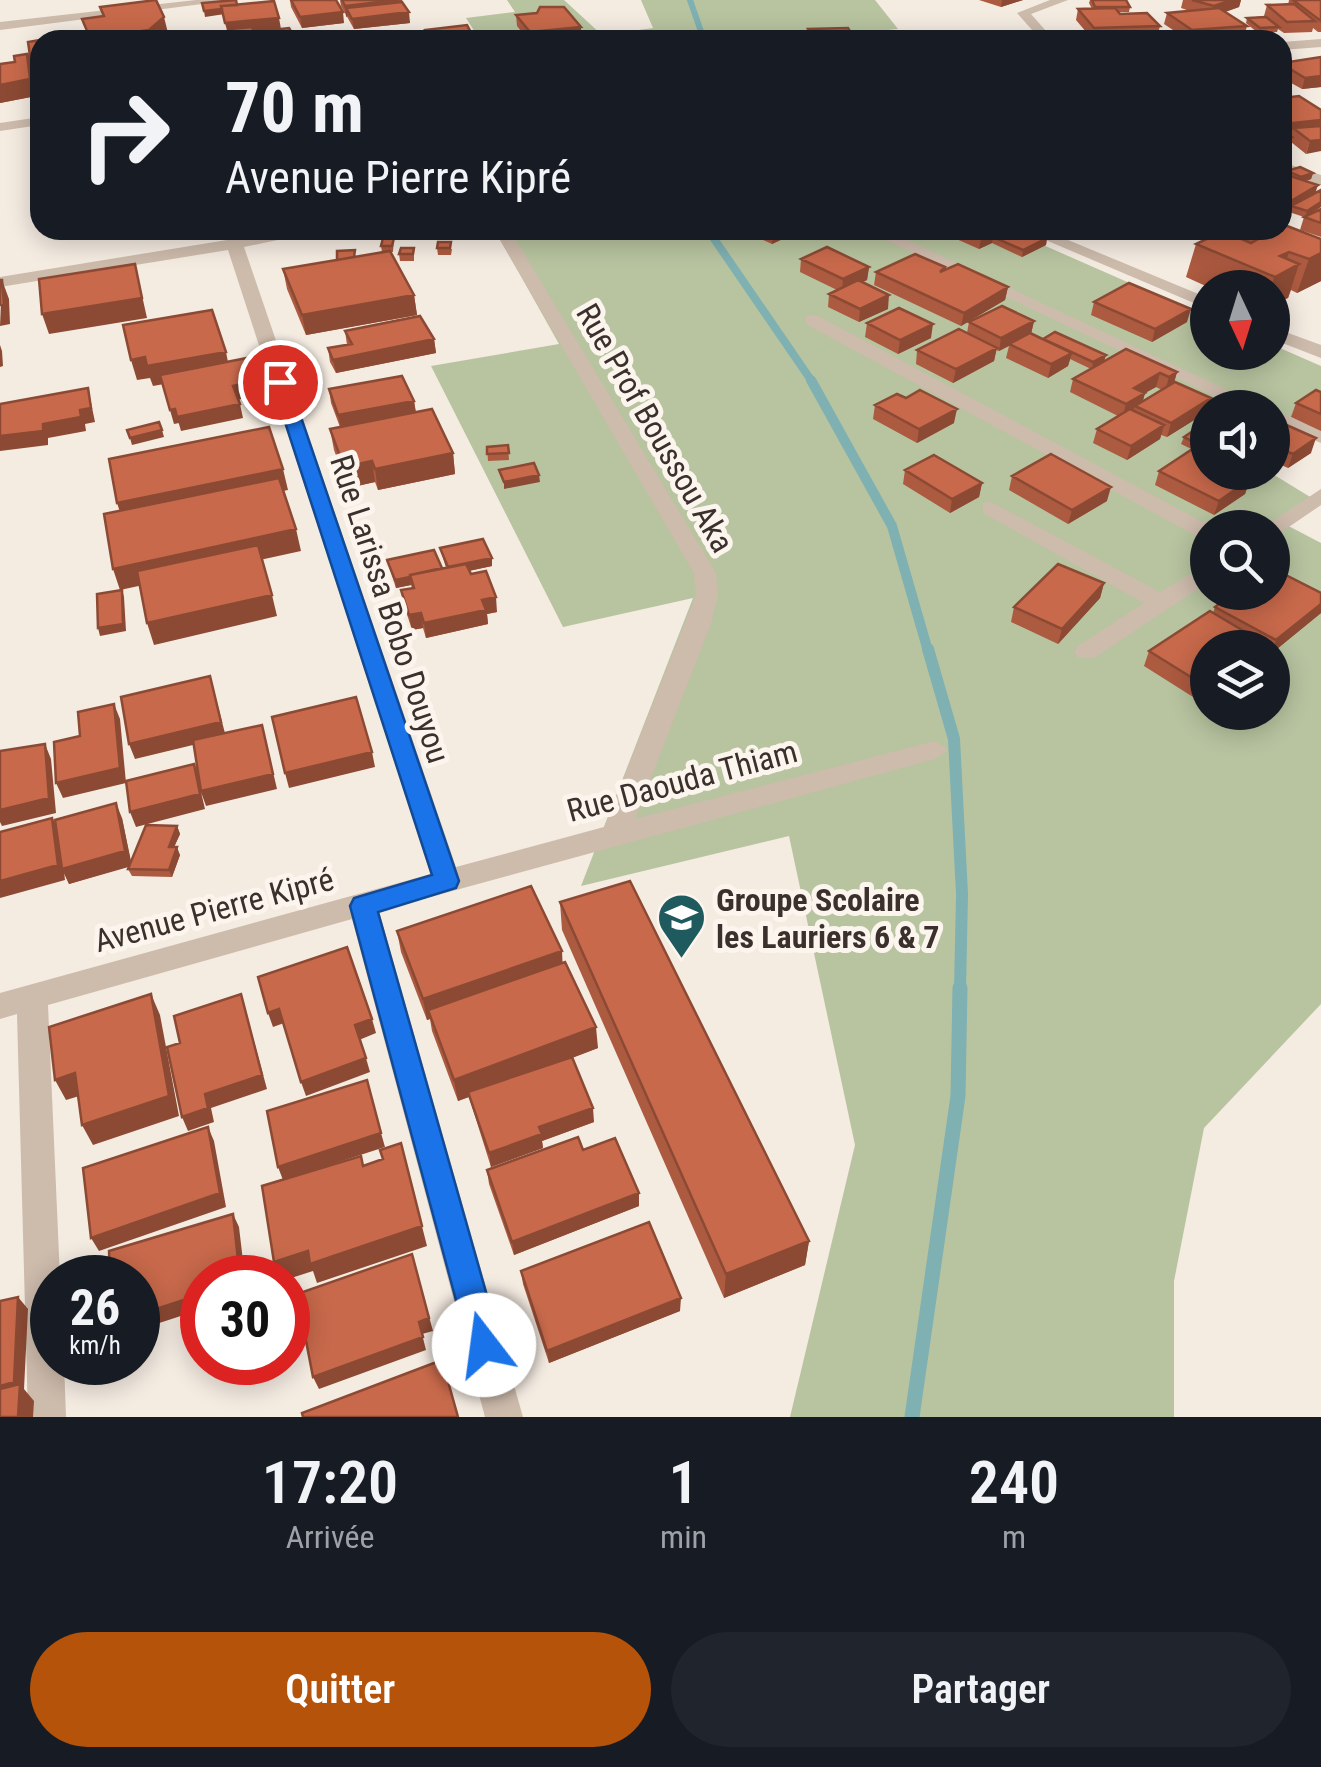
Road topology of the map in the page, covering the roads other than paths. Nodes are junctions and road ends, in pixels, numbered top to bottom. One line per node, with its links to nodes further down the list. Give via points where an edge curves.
1 (226, 0): 3 (street)
2 (1062, 0): 4 (street, via 1023,13)
3 (0, 26)
4 (1039, 30)
5 (1321, 43): 6 (street)
6 (1292, 45)
7 (30, 123): 8 (street)
8 (0, 127)
9 (1292, 170): 10 (street)
10 (1321, 180)
11 (253, 240): 15 (street)
12 (508, 240): 32 (street, Rue Prof Boussou Aka, via 705,573 699,623)
13 (895, 240): 21 (street)
14 (1054, 240): 17 (street)
15 (234, 243): 16 (street); 33 (street, Rue Larissa Bobo Douyou)
16 (0, 282)
17 (1190, 297)
18 (812, 320): 27 (street)
19 (1290, 339): 20 (street)
20 (1321, 352)
21 (1218, 390)
22 (1290, 423): 23 (street)
23 (1321, 437)
24 (1321, 495): 26 (street)
25 (991, 508): 29 (street)
26 (1290, 516)
27 (1190, 523)
28 (1190, 583): 29 (street)
29 (1161, 602): 30 (street)
30 (1086, 652)
31 (936, 750): 32 (street, Rue Daouda Thiam)
32 (615, 834): 33 (street, Rue Daouda Thiam)
33 (446, 881): 34 (street, Avenue Pierre Kipré)
34 (363, 906): 35 (street, Avenue Pierre Kipré); 37 (street)
35 (16, 1001): 36 (street)
36 (48, 1417)
37 (504, 1417)

